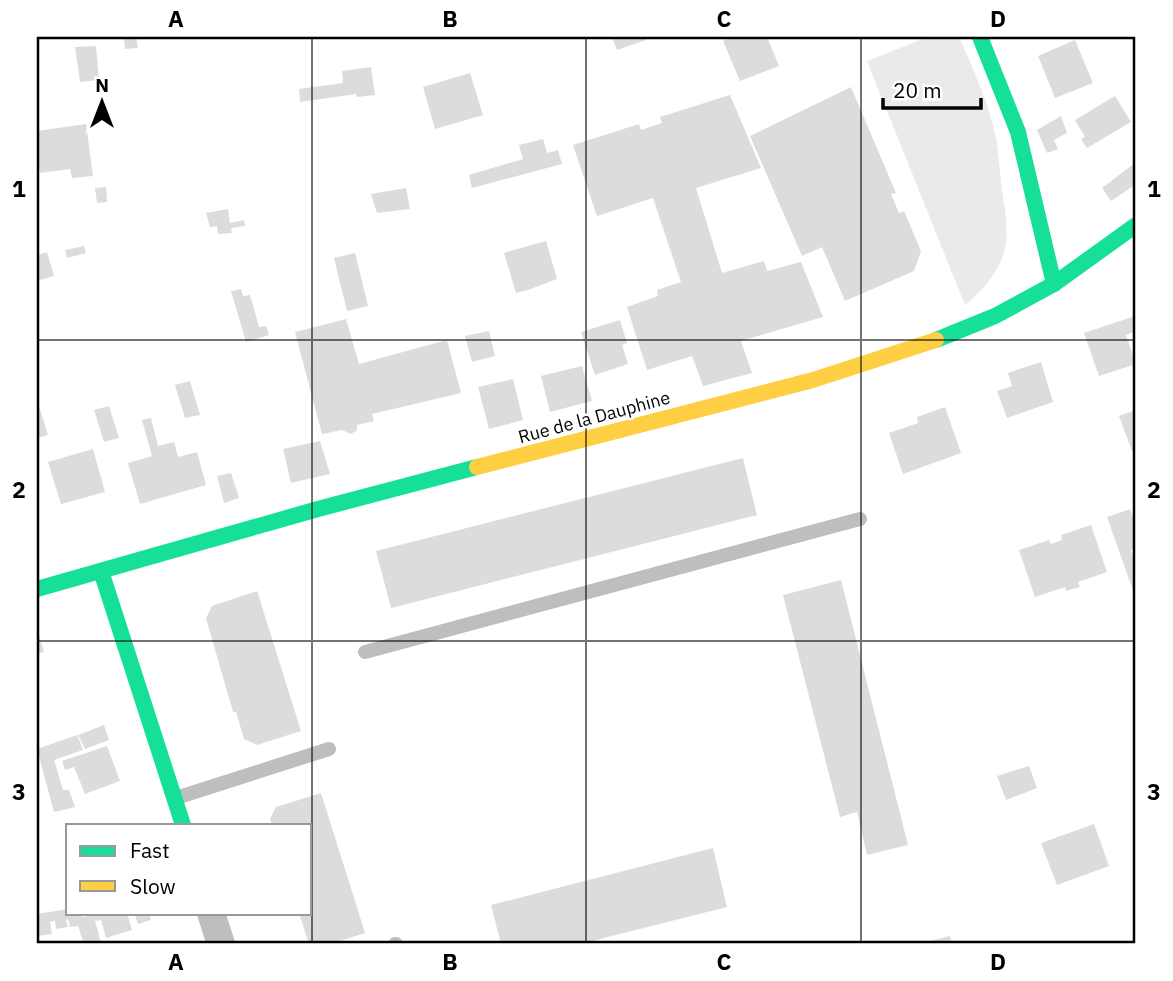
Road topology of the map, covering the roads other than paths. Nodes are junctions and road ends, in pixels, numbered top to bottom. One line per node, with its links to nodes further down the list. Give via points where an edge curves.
1 (980, 37): 3 (street, via 1018,132)
2 (1136, 225): 3 (street, Rue de la Dauphine)
3 (1054, 285): 5 (street, Rue de la Dauphine, via 995,316 919,347 826,376 318,509)
4 (860, 519): 7 (lane)
5 (101, 571): 6 (street, Rue de la Dauphine); 9 (street)
6 (37, 589)
7 (365, 652)
8 (329, 749): 9 (lane)
9 (174, 798): 10 (street)
10 (183, 824)
11 (211, 914): 12 (street)
12 (221, 944)

